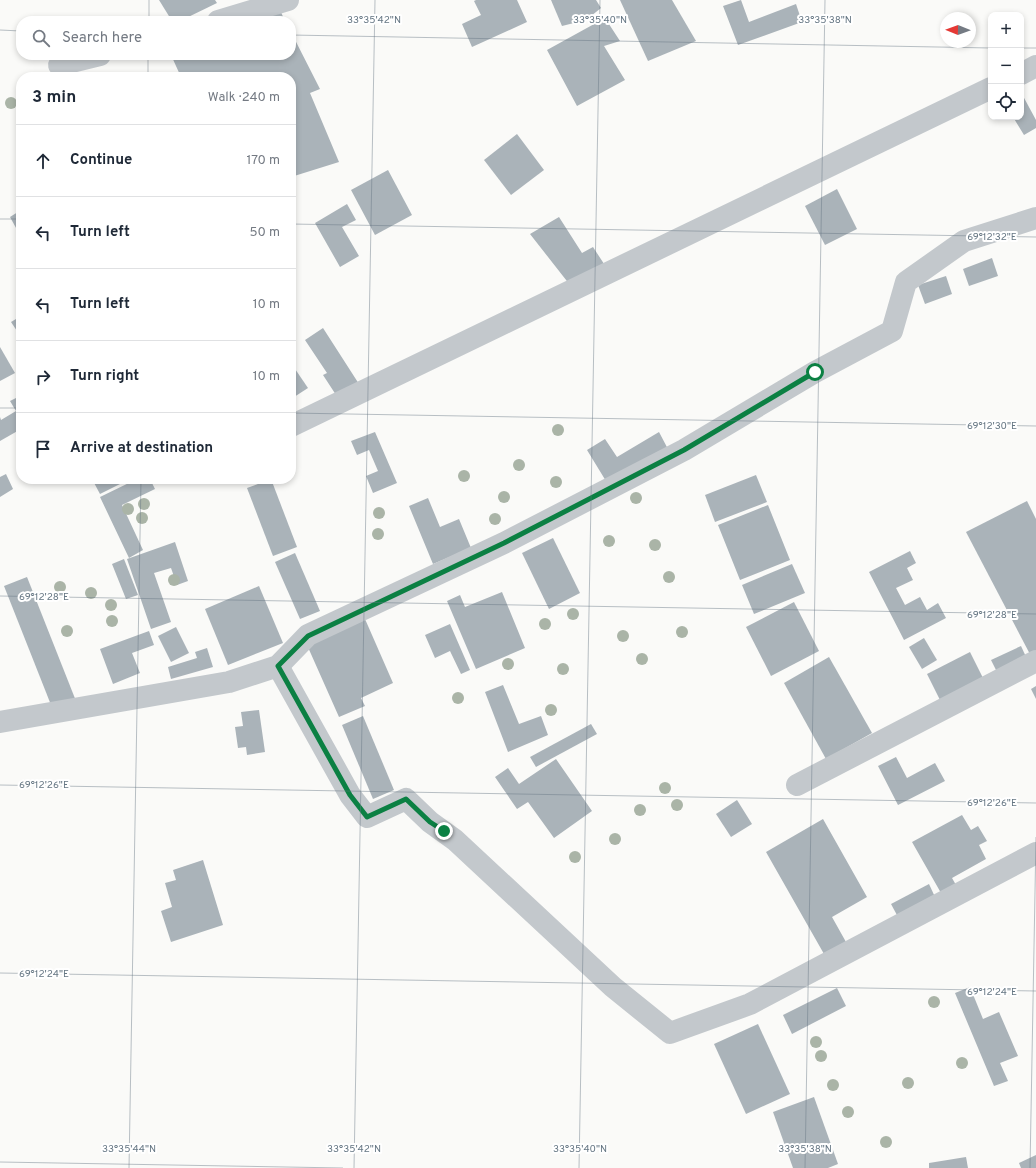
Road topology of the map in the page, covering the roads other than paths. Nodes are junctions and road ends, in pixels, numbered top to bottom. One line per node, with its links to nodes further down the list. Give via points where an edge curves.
1 (288, 0): 2 (street)
2 (235, 16)
3 (80, 60): 4 (street)
4 (59, 65)
5 (1036, 66): 6 (street)
6 (1024, 72)
7 (988, 89): 9 (street)
8 (1036, 218): 11 (street, via 964,241 906,282 892,331 815,372 677,453 504,543 308,636)
9 (296, 424)
10 (1036, 661): 13 (street)
11 (278, 666): 12 (street, via 229,682); 14 (street, via 350,795 367,817 406,799 430,822 455,840 613,987 670,1033 750,1004)
12 (0, 722)
13 (797, 785)
14 (1036, 853)

